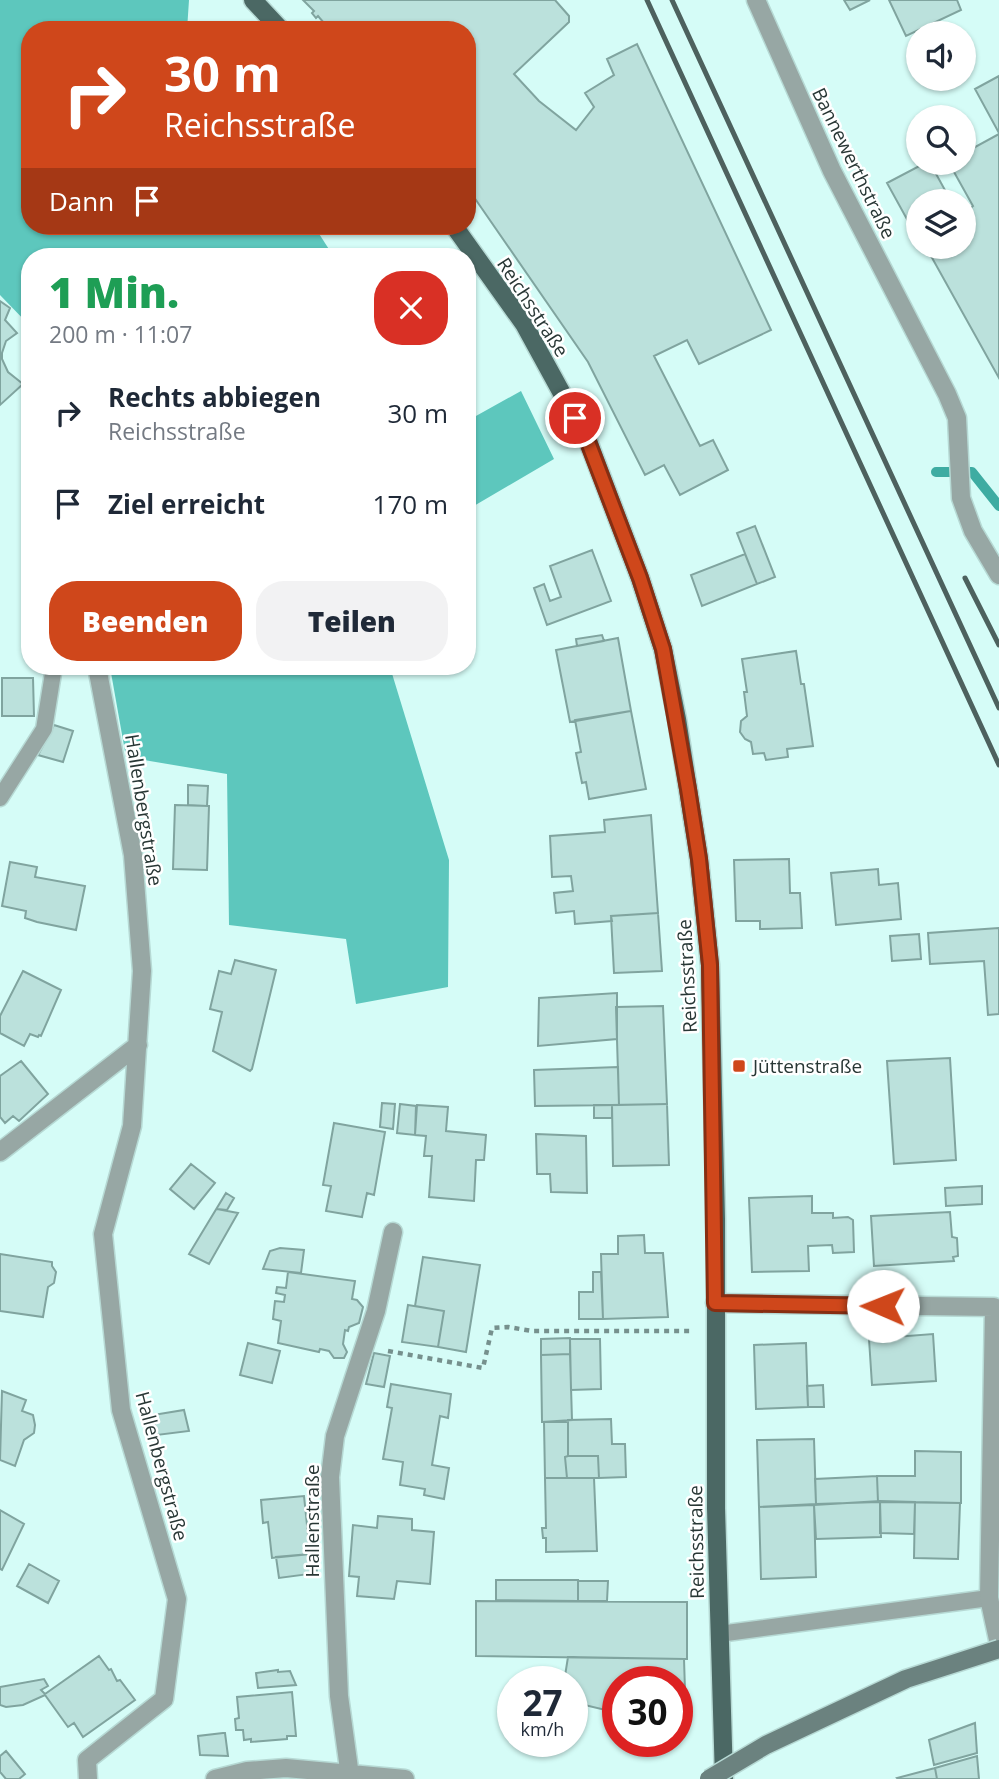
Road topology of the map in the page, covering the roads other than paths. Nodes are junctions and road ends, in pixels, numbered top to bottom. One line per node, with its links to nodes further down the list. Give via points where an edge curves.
1 (253, 0): 3 (main road)
2 (756, 0): 5 (street, Bannewerthstraße, via 832,171 947,394 957,418 961,498 973,531)
3 (273, 21)
4 (476, 257): 12 (main road, Reichsstraße, via 524,324 588,442 663,649 699,859 710,965)
5 (999, 575)
6 (53, 675): 8 (lane, via 44,729)
7 (99, 675): 9 (street, Hallenbergstraße, via 133,855 142,971)
8 (0, 798)
9 (138, 1045): 10 (street); 17 (street, Hallenbergstraße, via 132,1126 103,1234 121,1410 177,1599 164,1699 87,1760)
10 (0, 1152)
11 (393, 1232): 16 (street, Hallenstraße, via 376,1311 335,1436 330,1477 339,1696)
12 (715, 1303): 13 (street, via 994,1307); 14 (main road, Reichsstraße)
13 (989, 1598): 14 (lane); 15 (street)
14 (719, 1634): 21 (main road, Reichsstraße)
15 (999, 1647): 20 (main road, bridge, via 906,1679 766,1745)
16 (349, 1776): 18 (street, via 286,1768); 19 (street)
17 (88, 1779)
18 (215, 1779)
19 (405, 1779)
20 (709, 1779)
21 (724, 1779)

